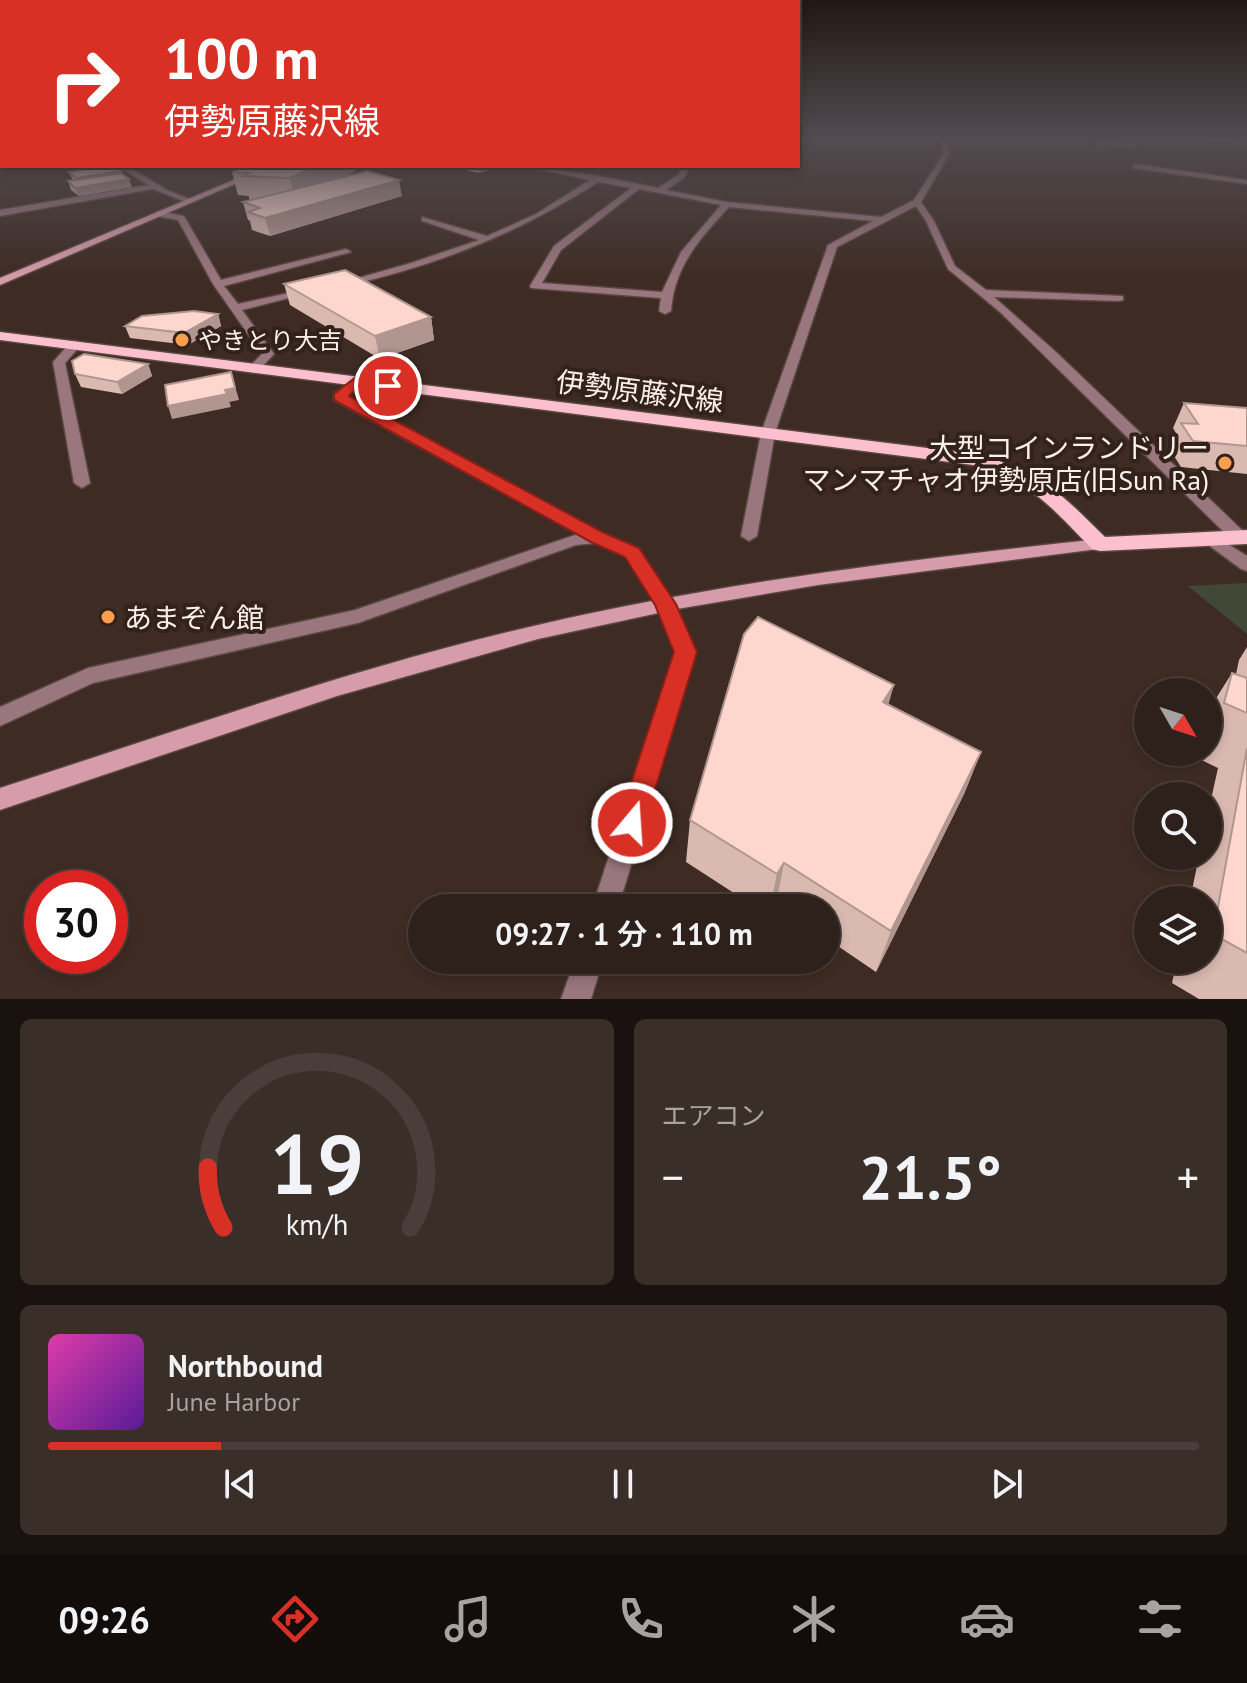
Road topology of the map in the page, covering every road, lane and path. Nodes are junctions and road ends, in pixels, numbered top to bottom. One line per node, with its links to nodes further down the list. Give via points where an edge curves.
1 (229, 185): 9 (street)
2 (588, 185): 16 (street)
3 (627, 185): 7 (street)
4 (668, 185): 8 (street)
5 (928, 185): 10 (street)
6 (155, 186): 9 (street); 12 (street)
7 (637, 187): 8 (street); 23 (street, via 557,248 535,286)
8 (659, 191): 11 (street)
9 (191, 201): 13 (street)
10 (917, 202): 15 (street); 22 (street, via 951,267)
11 (727, 204): 15 (street); 23 (street, via 690,242)
12 (0, 213)
13 (159, 214): 18 (street); 19 (street, via 181,218)
14 (425, 219): 16 (street)
15 (879, 219): 31 (street, via 833,245)
16 (486, 239): 20 (street, via 434,260)
17 (346, 252): 19 (street)
18 (0, 282)
19 (218, 284): 25 (street)
20 (333, 286)
21 (319, 289): 25 (street)
22 (983, 293): 24 (street); 35 (street)
23 (665, 295): 26 (street)
24 (1119, 298)
25 (235, 308): 29 (street, via 268,354)
26 (665, 311)
27 (0, 336): 28 (main road, 伊勢原藤沢線)
28 (75, 345): 29 (main road, 伊勢原藤沢線); 32 (street, via 59,362)
29 (253, 369): 30 (main road, 伊勢原藤沢線)
30 (356, 382): 31 (main road, 伊勢原藤沢線); 36 (street, via 339,397)
31 (768, 433): 33 (street); 37 (main road, 伊勢原藤沢線, via 975,460 1014,472 1042,487)
32 (82, 483)
33 (749, 536)
34 (1209, 537): 35 (main road); 37 (main road); 38 (street)
35 (1243, 537)
36 (598, 538): 39 (street, via 632,552); 40 (street, via 574,540 358,616 88,676)
37 (1100, 544): 39 (street, via 931,562)
38 (1247, 565)
39 (665, 604): 41 (street, via 410,665); 42 (street, via 686,652)
40 (0, 717)
41 (0, 799)
42 (609, 894)
43 (584, 974): 44 (street)
44 (576, 999)

